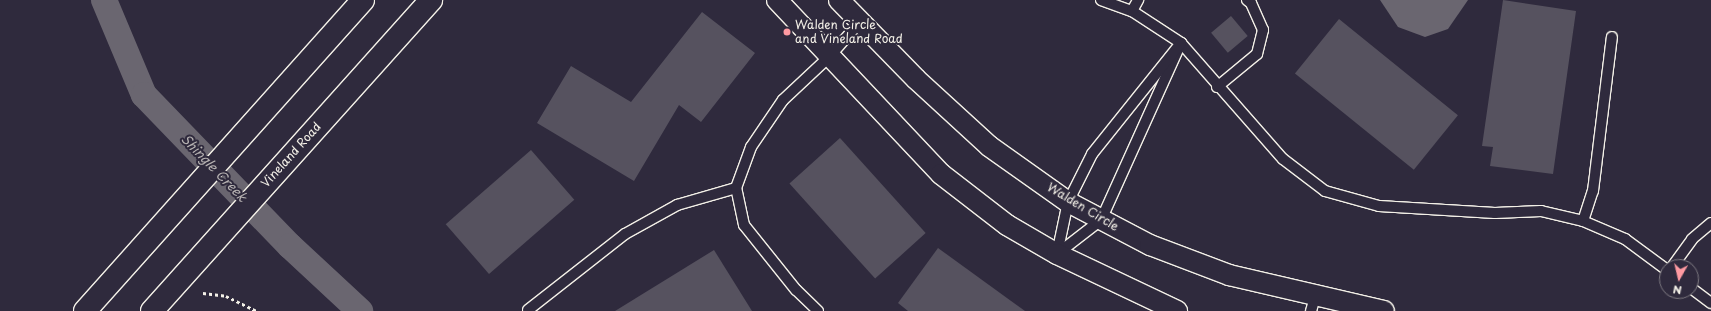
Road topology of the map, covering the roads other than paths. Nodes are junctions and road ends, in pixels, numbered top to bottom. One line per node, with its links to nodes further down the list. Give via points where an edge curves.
1 (363, 0): 26 (street)
2 (431, 0): 27 (street, Vineland Road)
3 (777, 0): 12 (street)
4 (839, 0): 9 (street, Walden Circle)
5 (1101, 0): 8 (lane)
6 (1138, 0): 8 (lane)
7 (1247, 0): 13 (lane, via 1251,3 1263,30 1257,54)
8 (1132, 11): 11 (lane)
9 (860, 22): 12 (lane); 15 (street, Walden Circle, via 916,79 989,146)
10 (1612, 37): 17 (lane, via 1592,191)
11 (1181, 43): 13 (lane); 15 (lane, via 1092,154); 16 (lane)
12 (830, 56): 14 (lane, via 783,100 751,147); 19 (street, via 941,174 1007,225)
13 (1217, 86): 17 (lane, via 1283,159 1325,192 1379,206 1495,213 1541,210)
14 (736, 188): 25 (lane, via 677,205 625,234); 28 (lane, via 744,225 796,290)
15 (1068, 202): 16 (street, Walden Circle); 19 (lane)
16 (1100, 220): 19 (lane); 24 (street, Walden Circle, via 1150,245)
17 (1583, 221): 21 (lane, via 1626,239)
18 (1711, 223): 20 (lane, via 1692,239)
19 (1057, 254): 29 (street)
20 (1678, 259)
21 (1659, 264)
22 (1699, 294): 23 (lane)
23 (1711, 303)
24 (1313, 304): 30 (street, Walden Circle)
25 (528, 310)
26 (85, 311)
27 (152, 311)
28 (818, 311)
29 (1177, 311)
30 (1384, 311)

